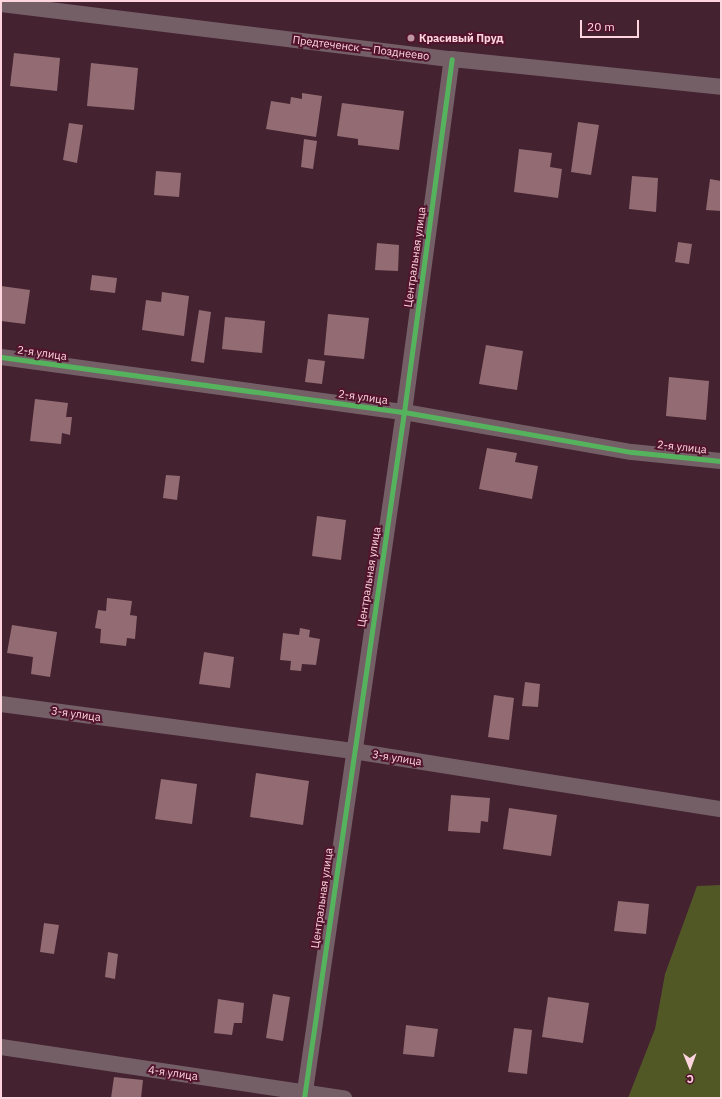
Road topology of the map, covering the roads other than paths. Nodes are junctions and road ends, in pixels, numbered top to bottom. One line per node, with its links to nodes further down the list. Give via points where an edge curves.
1 (1, 4): 2 (street, Предтеченск — Позднеево)
2 (452, 59): 3 (street, Предтеченск — Позднеево); 5 (street, Центральная улица)
3 (721, 87)
4 (1, 358): 5 (street, 2-я улица)
5 (404, 412): 6 (street, 2-я улица, via 632,452); 8 (street, Центральная улица)
6 (721, 461)
7 (1, 704): 8 (street, 3-я улица)
8 (353, 751): 9 (street, 3-я улица); 11 (street, Центральная улица)
9 (721, 809)
10 (1, 1047): 11 (street, 4-я улица)
11 (305, 1095): 12 (street, 4-я улица)
12 (344, 1098)

